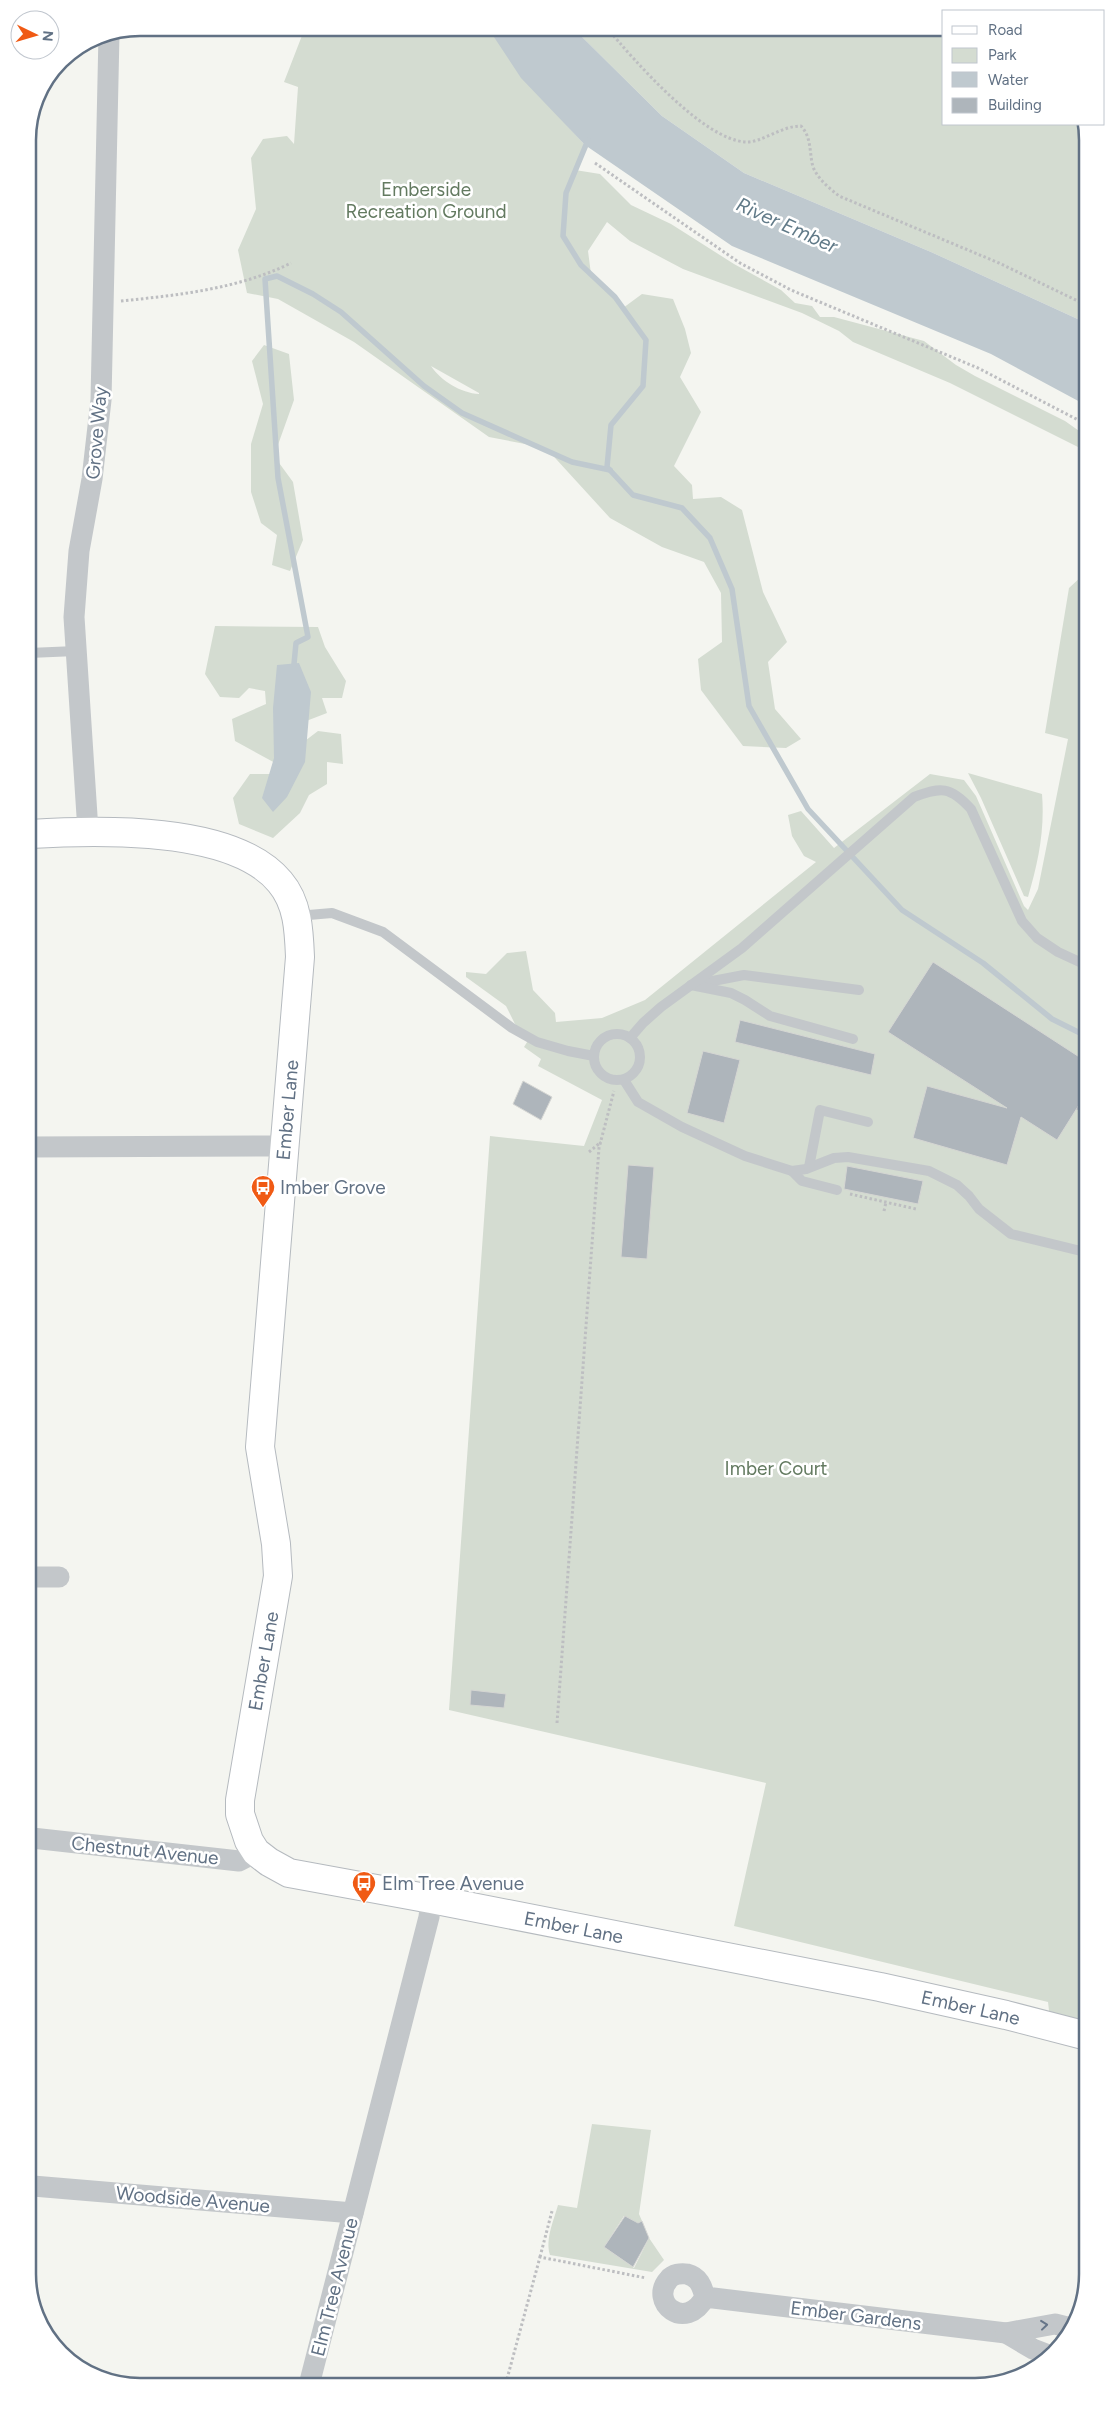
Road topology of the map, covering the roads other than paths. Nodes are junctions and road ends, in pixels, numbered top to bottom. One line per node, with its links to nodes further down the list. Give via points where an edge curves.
1 (109, 41): 2 (street, Grove Way, via 98,442 74,588)
2 (76, 651): 3 (lane); 4 (street, Grove Way)
3 (36, 653)
4 (88, 830): 5 (main road, Ember Lane); 6 (main road, Ember Lane, via 167,836 201,842 251,858 280,882)
5 (36, 834)
6 (296, 916): 12 (lane, via 332,913 383,932 512,1028 537,1042); 15 (main road, Ember Lane, via 300,957)
7 (1079, 962): 8 (lane, via 1037,938 1022,921 970,809 958,795 934,790 914,798 742,948)
8 (691, 985): 9 (lane, via 744,975); 10 (lane, via 655,1012); 11 (lane, via 746,1000 770,1016)
9 (860, 990)
10 (630, 1038): 12 (lane, via 607,1036); 13 (lane, via 636,1043 641,1058 636,1072)
11 (853, 1039)
12 (594, 1056): 13 (lane, via 603,1076)
13 (620, 1080): 18 (lane, via 638,1102 682,1126 745,1156)
14 (868, 1122): 17 (lane, via 820,1110)
15 (284, 1146): 16 (street); 24 (main road, Ember Lane, via 260,1447 278,1576 240,1800 240,1814)
16 (36, 1147)
17 (809, 1167): 18 (lane); 20 (lane, via 834,1158 848,1157 930,1171 957,1185 978,1209 1011,1234)
18 (792, 1171): 19 (lane, via 802,1181)
19 (837, 1190)
20 (1079, 1251)
21 (36, 1577): 22 (street)
22 (59, 1577)
23 (36, 1838): 24 (street, Chestnut Avenue, via 239,1861)
24 (256, 1852): 25 (main road, Ember Lane, via 278,1867 300,1876)
25 (431, 1899): 26 (main road, Ember Lane, via 880,1987); 28 (street, Elm Tree Avenue)
26 (1079, 2034)
27 (36, 2186): 28 (street, Woodside Avenue)
28 (353, 2213): 33 (street, Elm Tree Avenue)
29 (705, 2297): 29 (street, via 693,2311 674,2313 663,2296 664,2284 673,2275 685,2273 696,2278); 31 (street, Ember Gardens)
30 (1064, 2326): 31 (street, Ember Gardens, one-way to 30, via 1055,2324)
31 (1006, 2333): 32 (street, Ember Gardens)
32 (1042, 2353)
33 (311, 2378)

